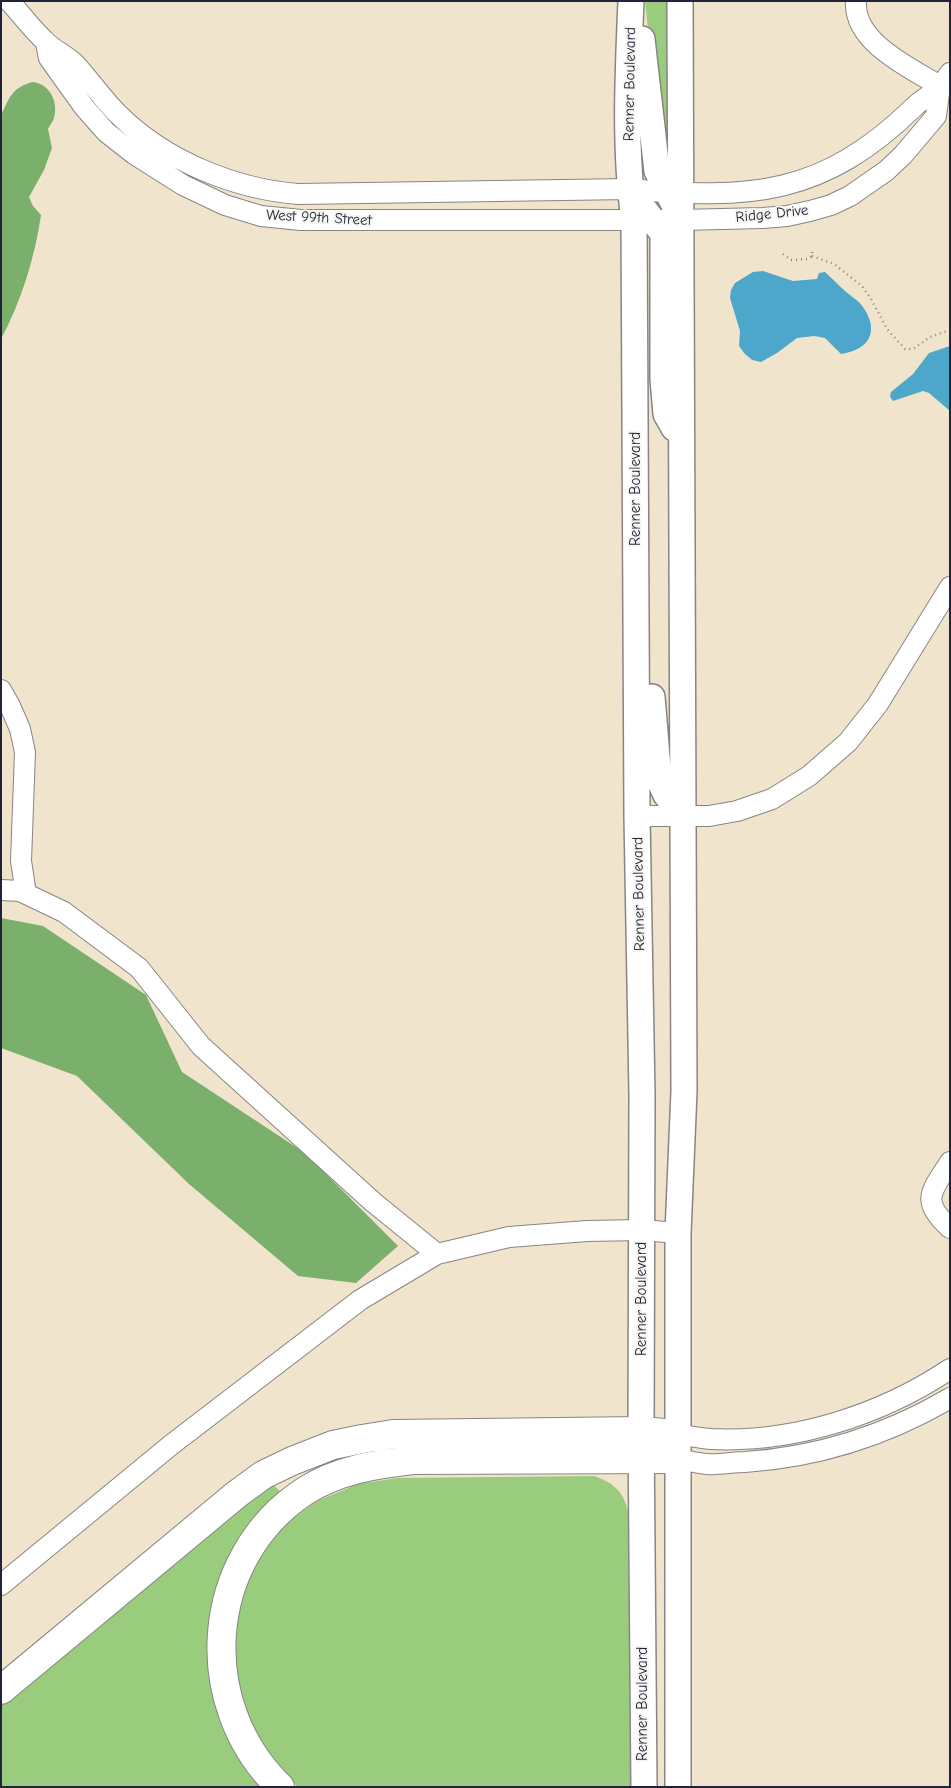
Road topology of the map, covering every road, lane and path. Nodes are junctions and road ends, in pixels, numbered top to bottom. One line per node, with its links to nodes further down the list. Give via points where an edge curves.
1 (9, 1): 6 (street, West 99th Street)
2 (631, 1): 8 (main road, Renner Boulevard, via 628,76)
3 (638, 1): 9 (main road, via 656,171)
4 (680, 1): 9 (main road)
5 (856, 1): 7 (street, via 859,22 867,36 895,58)
6 (46, 43): 8 (street, West 99th Street, via 64,54 119,116 141,135 198,167 250,187 315,195); 10 (street, West 99th Street, via 51,62 106,132 170,178 235,209 261,216 329,221)
7 (945, 80): 9 (street, Ridge Drive, via 868,147 824,172 784,186 748,193); 11 (street, Ridge Drive, via 936,116 920,136 886,171 850,196 810,212 788,216)
8 (630, 189): 9 (street, Ridge Drive); 10 (main road, Renner Boulevard)
9 (674, 193): 11 (main road)
10 (643, 219): 11 (street, Ridge Drive); 16 (main road, via 663,234 666,414); 17 (main road, Renner Boulevard)
11 (681, 220): 16 (main road)
12 (812, 248): 14 (path)
13 (783, 254): 14 (path, via 791,260)
14 (812, 256): 15 (path, via 834,264 862,286 887,329 905,349 912,349)
15 (950, 330)
16 (682, 442): 21 (main road)
17 (636, 536): 20 (main road, Renner Boulevard); 21 (main road, via 648,628 659,780)
18 (947, 599): 21 (street, via 878,704 848,742 809,776 772,799 738,811)
19 (1, 690): 23 (street, via 20,729 25,752 20,861)
20 (637, 816): 21 (street); 26 (main road, Renner Boulevard)
21 (683, 816): 27 (main road, via 684,1091)
22 (1, 890): 23 (street)
23 (26, 894): 28 (street, via 64,912 139,968 202,1046 374,1202)
24 (950, 1162): 25 (street, via 931,1192 930,1201 939,1218)
25 (950, 1228)
26 (642, 1230): 27 (street); 28 (street, via 509,1236); 31 (main road, Renner Boulevard)
27 (678, 1233): 32 (main road)
28 (437, 1254): 34 (street, via 360,1300 171,1445)
29 (950, 1369): 32 (street, via 911,1393 860,1415 769,1436 709,1439)
30 (950, 1398): 32 (street, via 919,1416 865,1438 771,1460 708,1464)
31 (641, 1431): 32 (highway); 33 (main road, Renner Boulevard); 35 (highway, via 393,1434 333,1445 292,1461 263,1475 237,1494)
32 (677, 1446): 33 (highway); 38 (main road)
33 (642, 1458): 36 (highway, via 413,1460 383,1464 326,1480 305,1492 270,1522 255,1540 238,1572 224,1610 221,1645 224,1683 237,1726 258,1763); 37 (main road, Renner Boulevard)
34 (1, 1584)
35 (1, 1690)
36 (280, 1787)
37 (644, 1787)
38 (678, 1787)

